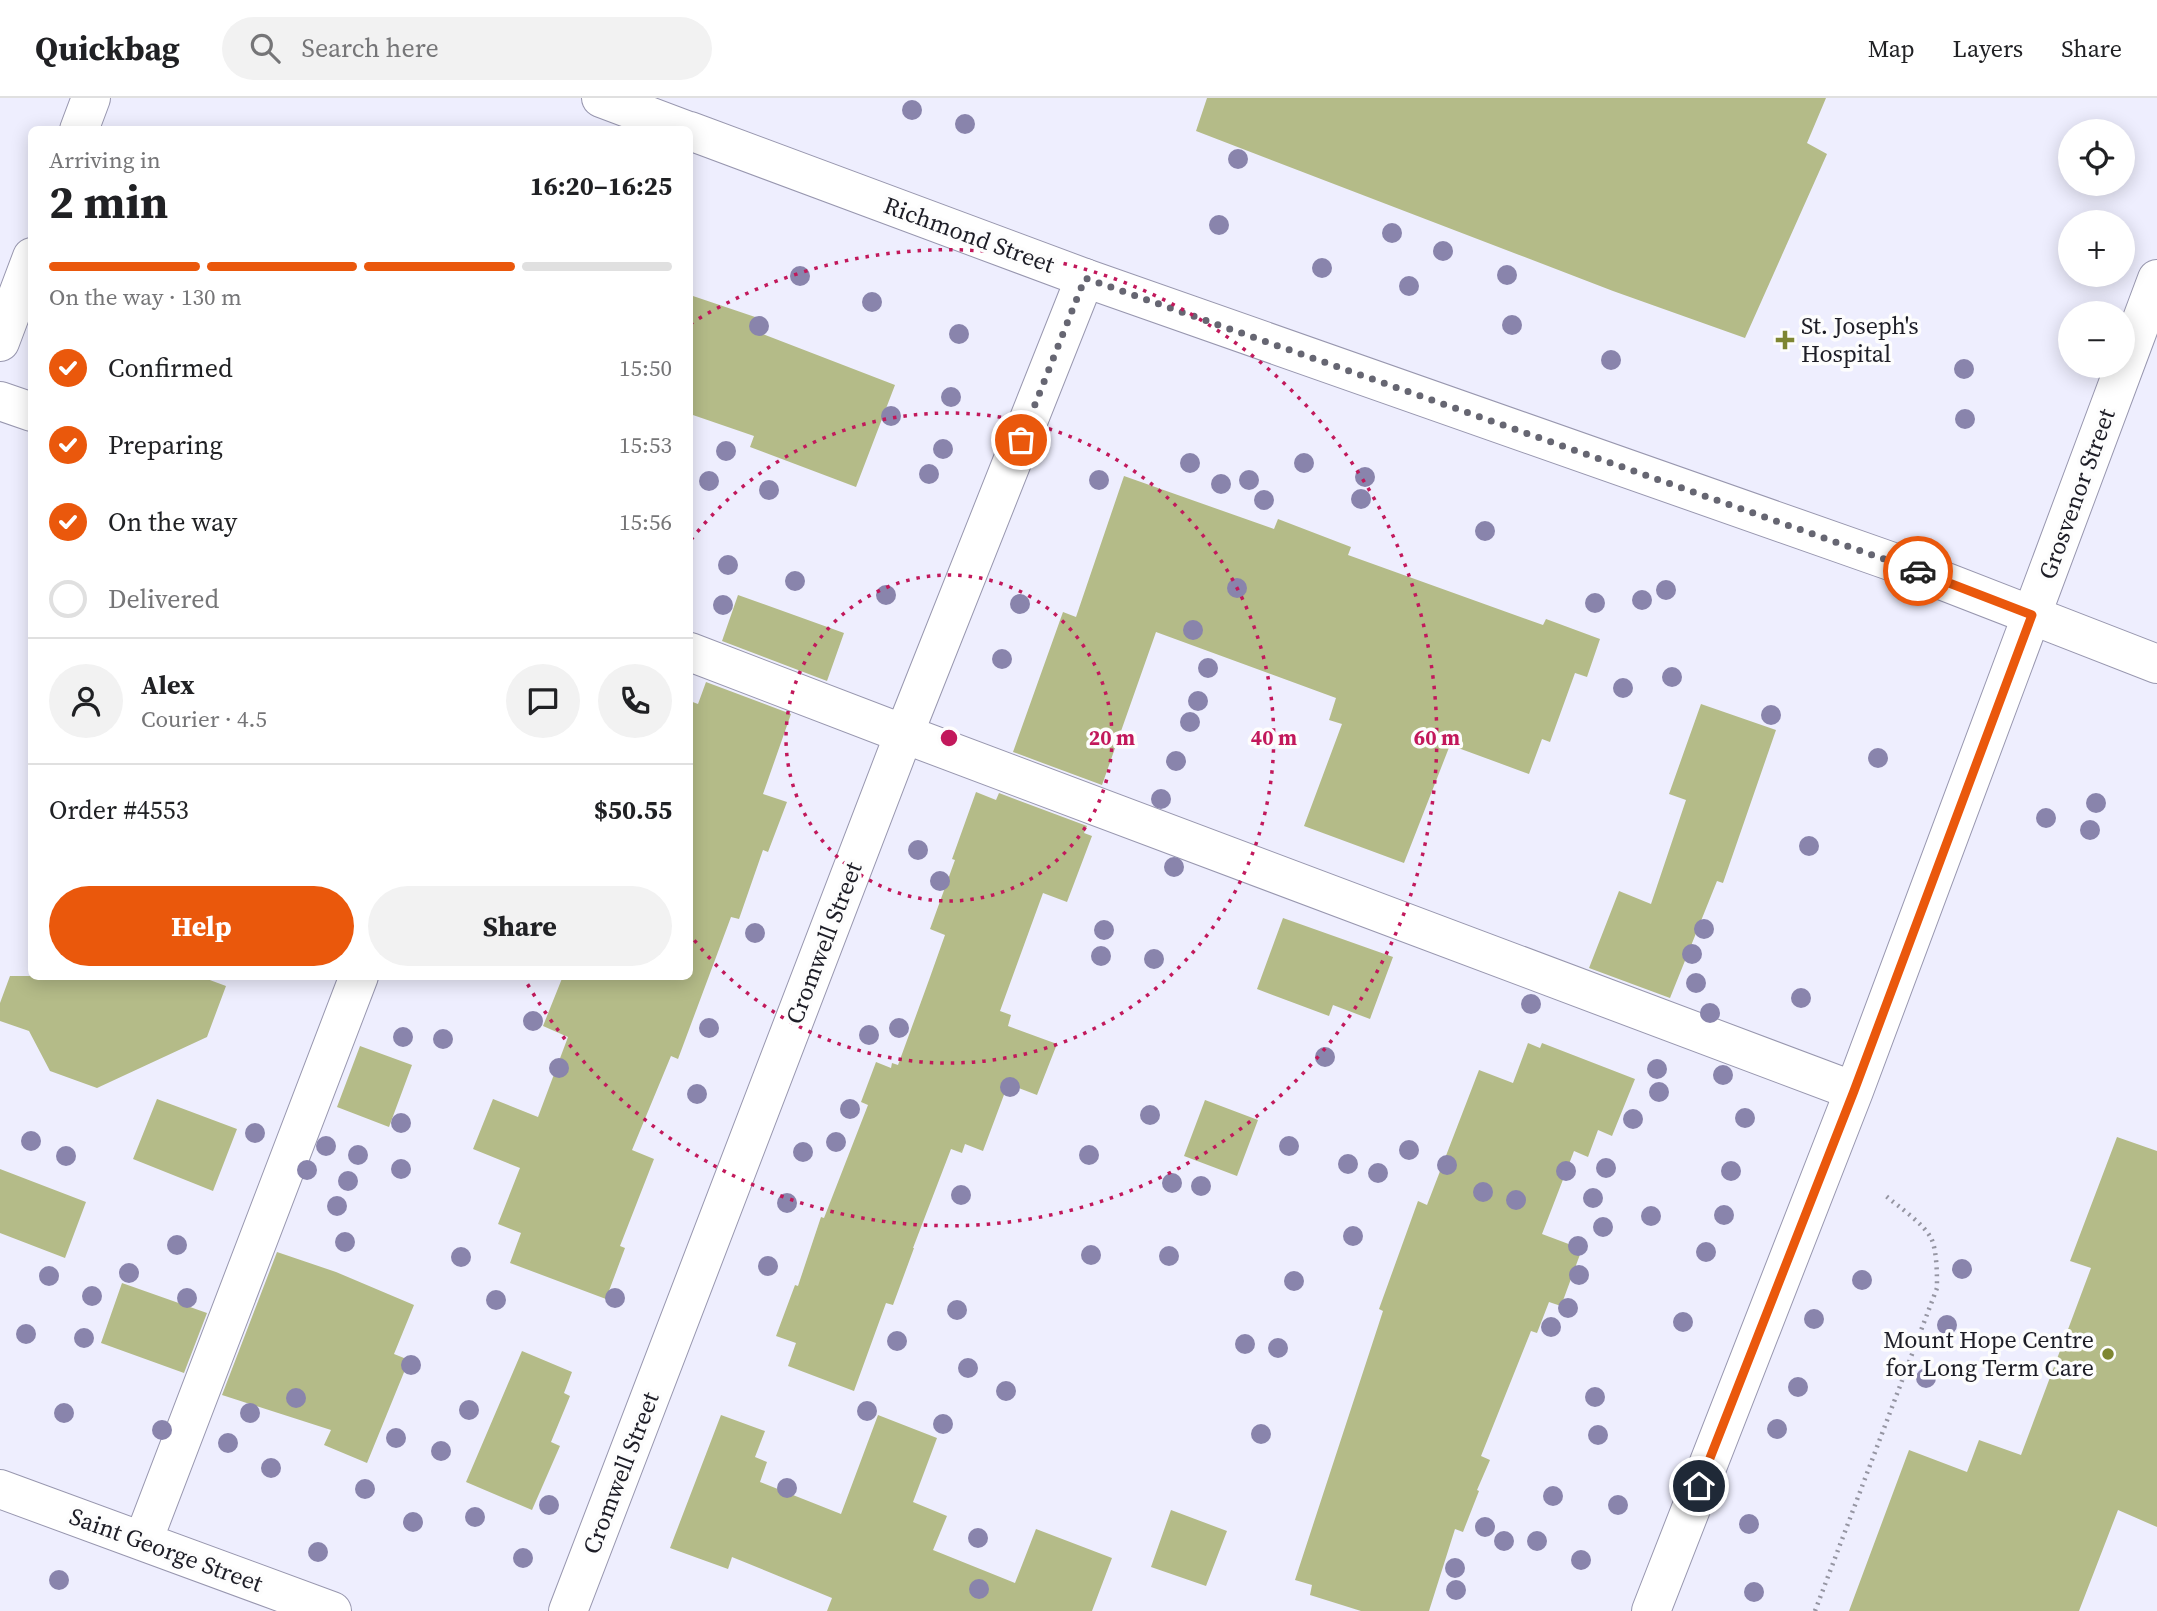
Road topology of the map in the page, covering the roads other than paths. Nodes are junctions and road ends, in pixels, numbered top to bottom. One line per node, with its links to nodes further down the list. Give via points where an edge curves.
1 (91, 98): 3 (street)
2 (601, 98): 4 (street, Richmond Street)
3 (80, 126)
4 (677, 126)
5 (693, 132): 7 (street, Richmond Street)
6 (28, 268): 9 (street)
7 (1085, 278): 12 (street, Richmond Street); 15 (street, Cromwell Street)
8 (2157, 279): 12 (street, Grosvenor Street)
9 (0, 342)
10 (0, 401): 11 (street)
11 (28, 411)
12 (2032, 615): 14 (street, Richmond Street); 17 (street, Grosvenor Street)
13 (693, 653): 15 (street)
14 (2157, 664)
15 (904, 734): 17 (street); 21 (street, Cromwell Street)
16 (357, 980): 19 (street)
17 (1854, 1091): 22 (street, Grosvenor Street)
18 (0, 1489): 19 (street, Saint George Street)
19 (143, 1541): 20 (street, Saint George Street)
20 (332, 1611)
21 (568, 1611)
22 (1651, 1611)

